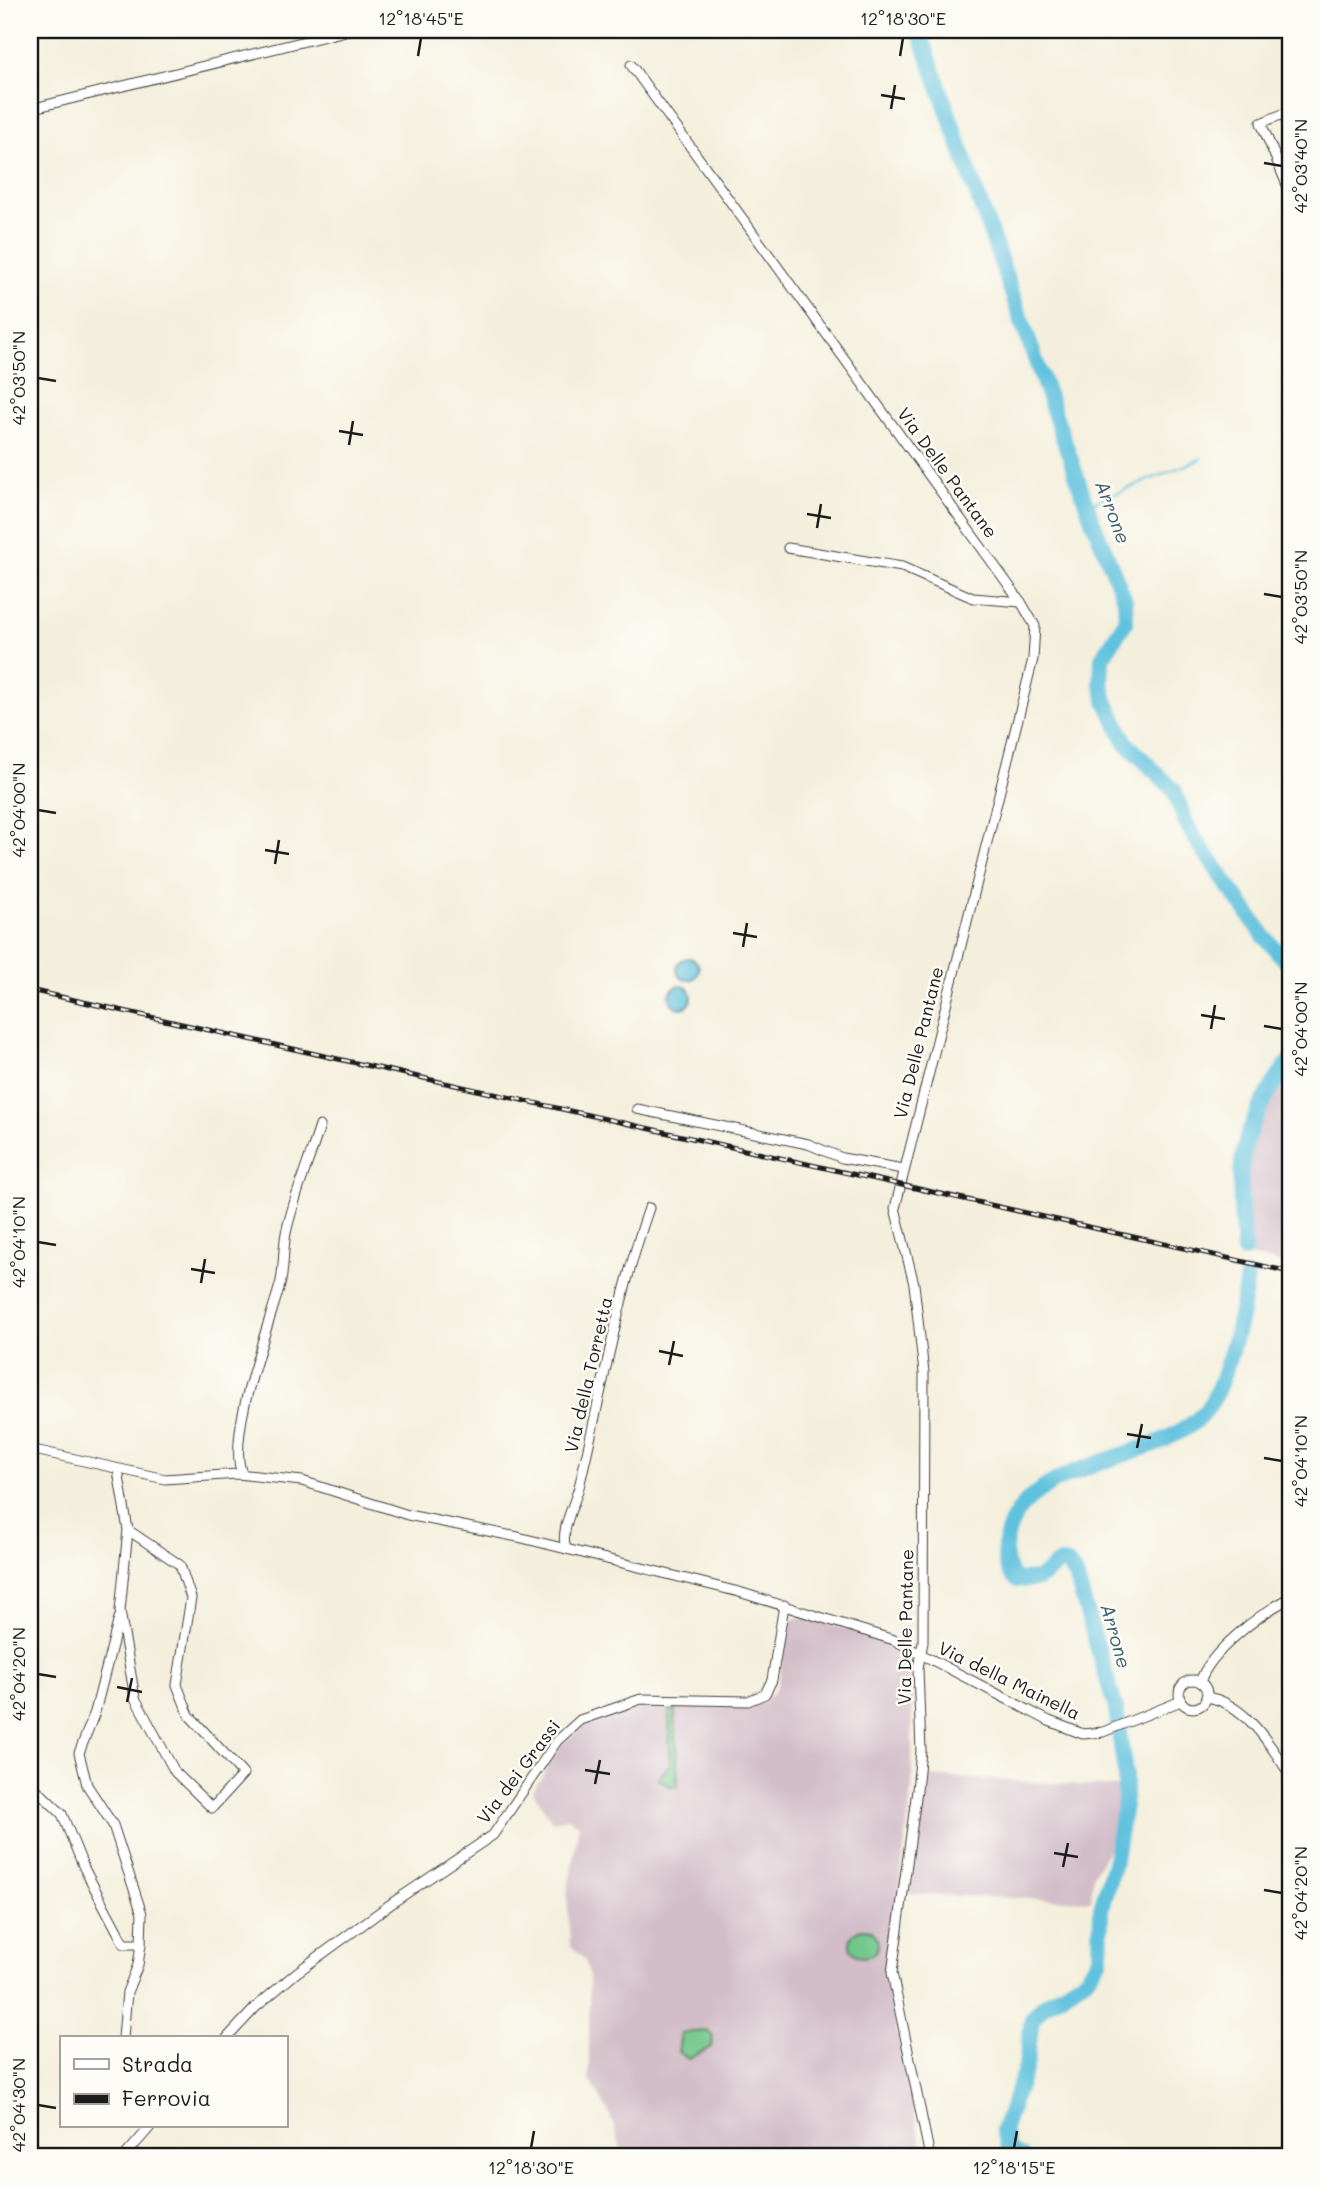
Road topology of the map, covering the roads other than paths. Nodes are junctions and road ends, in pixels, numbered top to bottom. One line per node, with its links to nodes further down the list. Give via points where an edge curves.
1 (350, 30): 3 (street)
2 (631, 65): 7 (street, Via Delle Pantane)
3 (30, 109)
4 (1290, 111): 5 (street, via 1261,123)
5 (1290, 192)
6 (788, 548): 7 (street, via 902,567 973,598)
7 (1021, 602): 10 (street, Via Delle Pantane, via 1035,626 1033,659)
8 (637, 1110): 10 (street, via 808,1144 842,1158)
9 (320, 1126): 14 (street, via 286,1232 281,1279 254,1366 241,1439)
10 (903, 1169): 20 (street, Via Delle Pantane, via 896,1214 914,1284 924,1373)
11 (649, 1208): 16 (street, Via della Torretta, via 563,1538)
12 (30, 1450): 13 (street, Via della Mainella)
13 (118, 1471): 14 (street, Via della Mainella, via 175,1480); 15 (street)
14 (242, 1474): 16 (street, Via della Mainella, via 302,1481 408,1515)
15 (128, 1530): 19 (street); 19 (street, via 180,1565 191,1598 177,1685 189,1715 243,1774 212,1808 175,1772 135,1698)
16 (566, 1549): 18 (street, Via della Mainella)
17 (1290, 1598): 21 (street, via 1217,1652)
18 (783, 1605): 20 (street, Via della Mainella, via 894,1640); 28 (street, Via dei Grassi, via 772,1680 765,1694 748,1701 641,1699 580,1720 557,1741 493,1835 296,1973)
19 (120, 1611): 26 (street, via 95,1712 79,1753 87,1785 113,1825 142,1914)
20 (922, 1655): 23 (street, Via della Mainella, via 1063,1727 1088,1734 1107,1731); 31 (street, Via Delle Pantane, via 918,1668 920,1764 892,1973)
21 (1200, 1682): 22 (street); 23 (street, via 1183,1684)
22 (1206, 1697): 23 (street, via 1193,1708); 24 (street, via 1238,1710)
23 (1181, 1701)
24 (1290, 1775)
25 (30, 1783): 26 (street, via 62,1814 83,1868 124,1944)
26 (141, 1944): 27 (street, via 127,1992)
27 (123, 2036)
28 (229, 2036)
29 (149, 2128): 30 (street)
30 (124, 2157)
31 (930, 2157)

